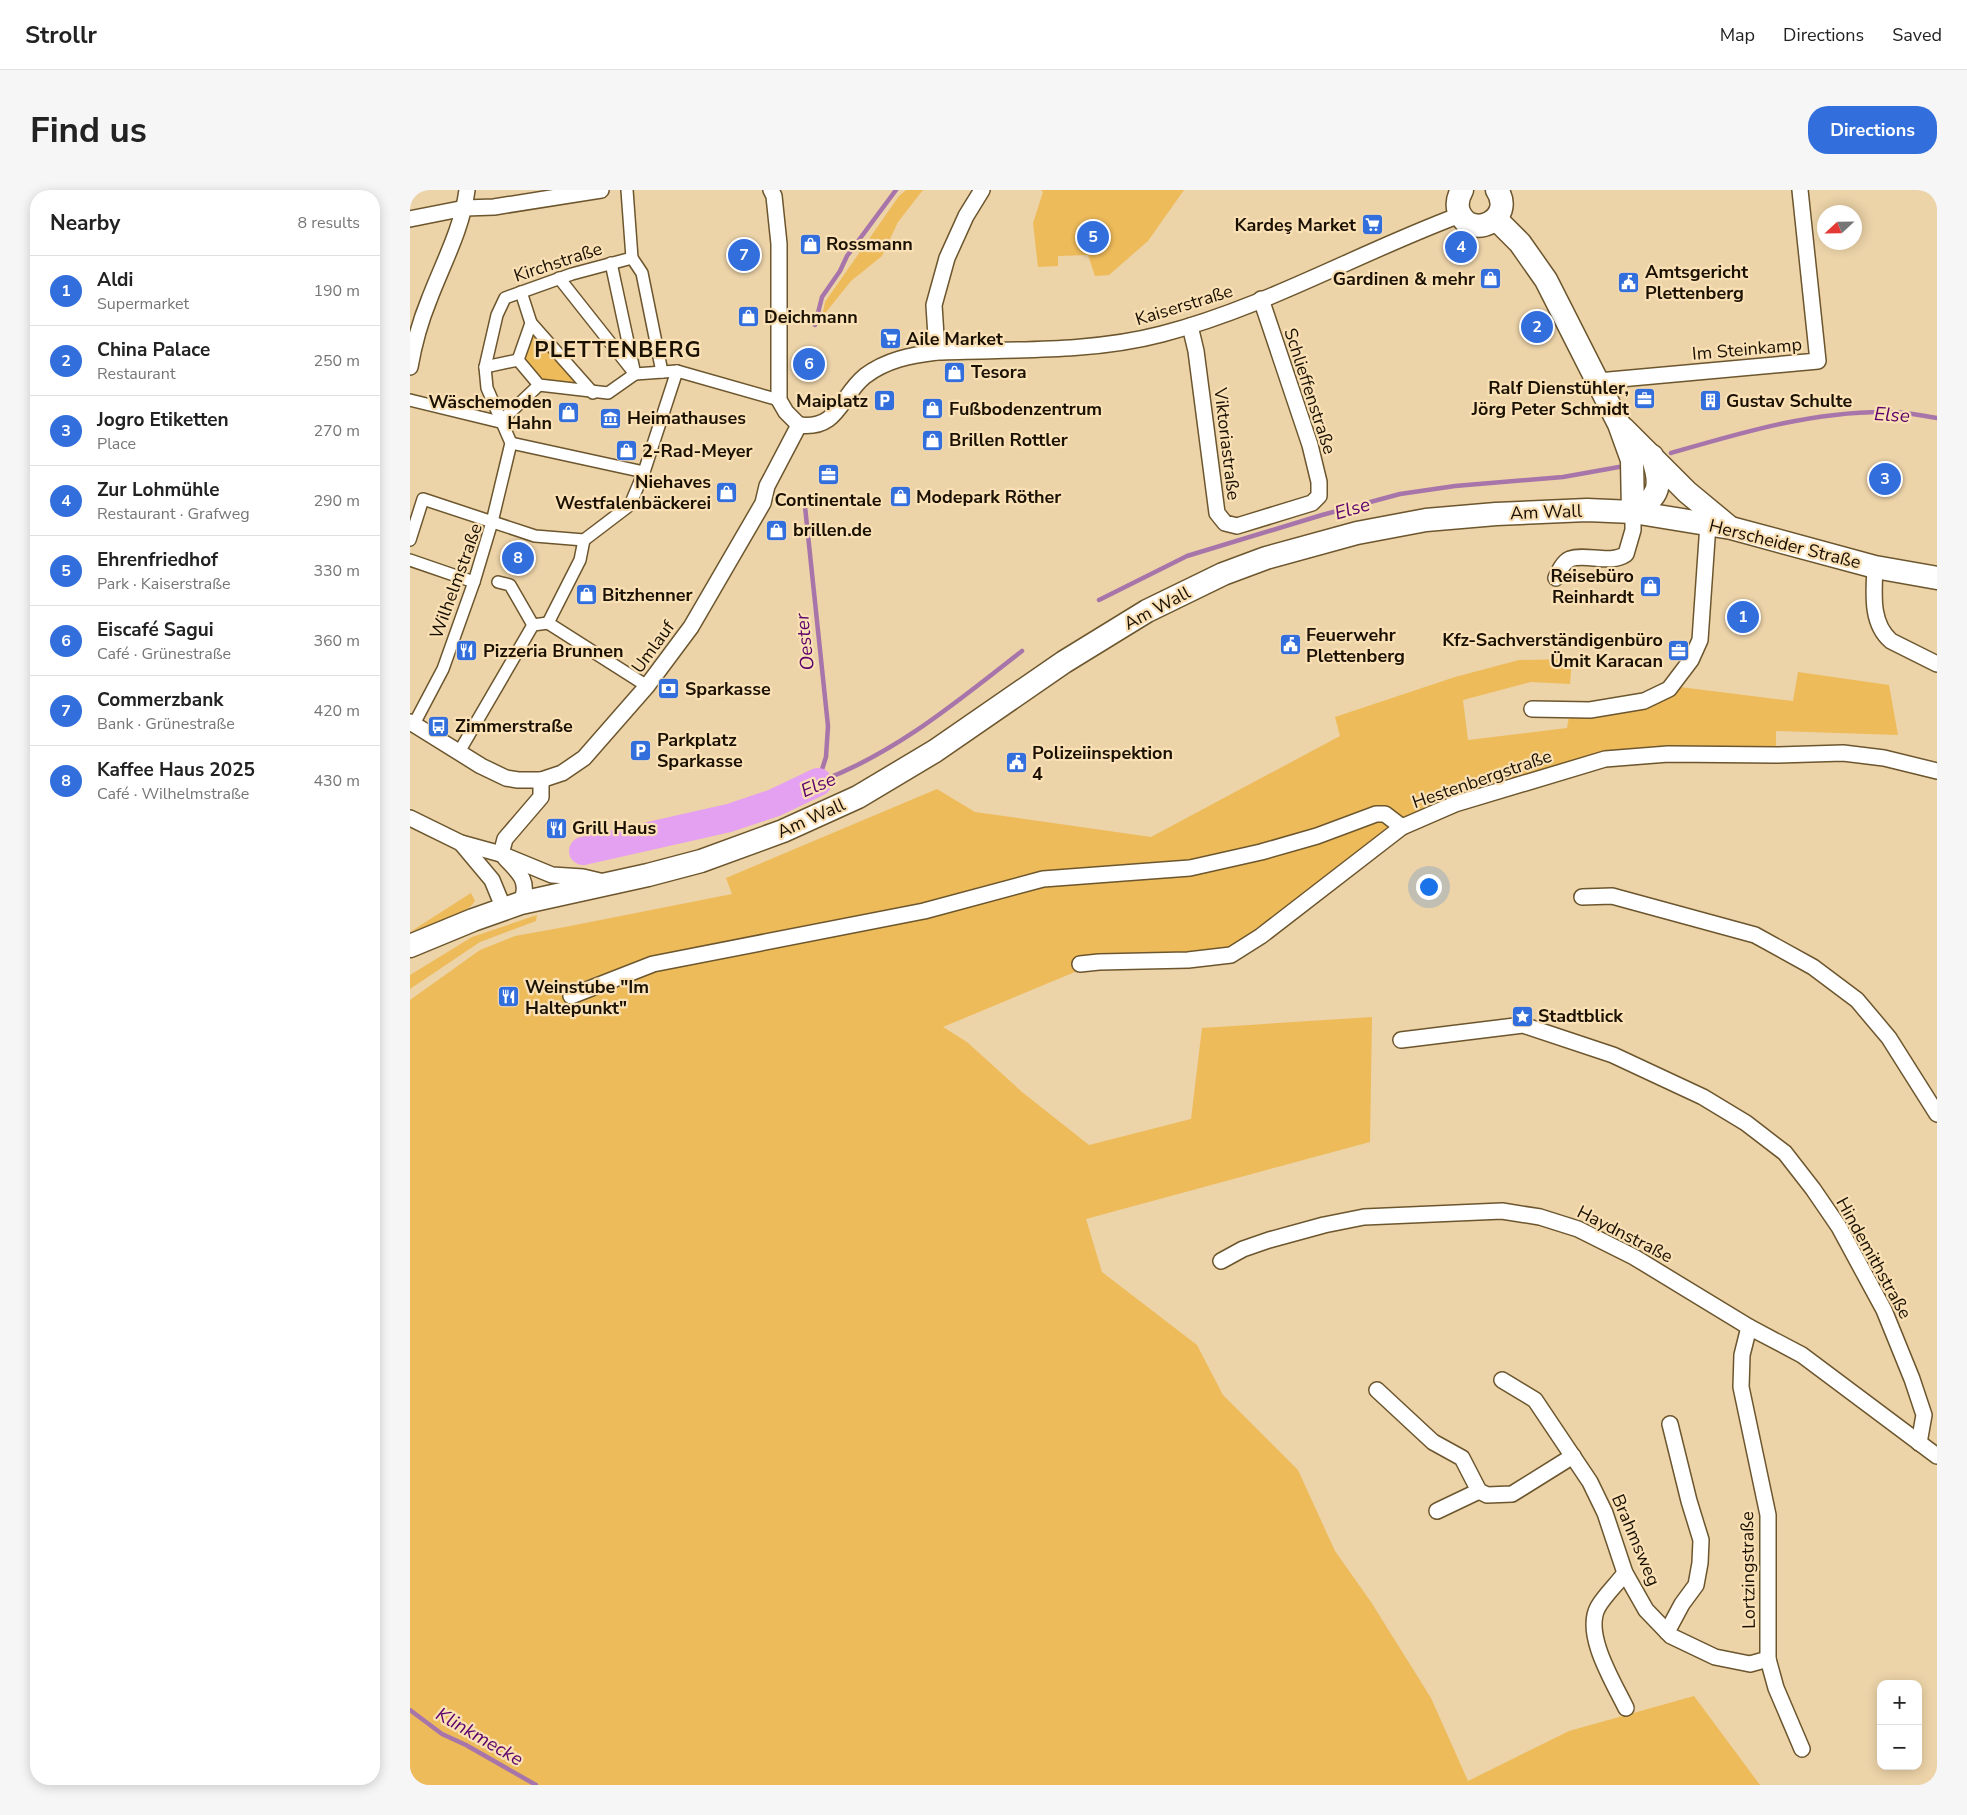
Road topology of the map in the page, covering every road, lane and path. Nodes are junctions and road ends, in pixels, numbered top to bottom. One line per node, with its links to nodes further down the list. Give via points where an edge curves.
1 (467, 190): 9 (street)
2 (601, 190): 9 (street, via 494,207)
3 (628, 190): 13 (street)
4 (771, 190): 31 (street, via 779,244)
5 (982, 190): 20 (street, via 947,258 934,305)
6 (1462, 190): 10 (main road, via 1458,202)
7 (1496, 190): 12 (main road, via 1501,205)
8 (1800, 190): 27 (street, Im Steinkamp, via 1818,361)
9 (465, 208): 11 (street); 22 (street, via 428,302)
10 (1460, 215): 12 (main road, via 1477,226); 17 (street, Kaiserstraße)
11 (410, 219)
12 (1496, 219): 27 (main road, via 1536,265)
13 (632, 258): 14 (street, Kirchstraße); 25 (street, via 642,273)
14 (611, 263): 15 (street, Kirchstraße); 26 (street)
15 (559, 278): 16 (street, Kirchstraße); 26 (street)
16 (521, 292): 18 (street); 23 (street, Kirchstraße, via 505,298 497,315)
17 (1260, 300): 19 (street, Kaiserstraße); 38 (street, Schlieffenstraße, via 1310,445)
18 (531, 323): 21 (street); 29 (street)
19 (1190, 326): 20 (street, Kaiserstraße, via 1161,335 1093,346); 38 (street, Viktoriastraße, via 1217,513 1225,523 1237,526 1312,503)
20 (937, 352): 34 (street, Kaiserstraße, via 907,357 875,370 863,378 824,423 812,427)
21 (518, 360): 23 (street); 28 (street)
22 (410, 367)
23 (485, 367): 32 (street, Kirchstraße, via 487,388)
24 (676, 371): 25 (street); 31 (street); 37 (street)
25 (662, 372): 26 (street)
26 (635, 374): 29 (street, via 608,393)
27 (1598, 381): 33 (main road)
28 (539, 385): 29 (street); 32 (street)
29 (593, 392)
30 (410, 400): 32 (street)
31 (779, 400): 34 (street)
32 (500, 422): 35 (street, Kirchstraße)
33 (1619, 424): 36 (main road); 39 (main road, via 1632,460)
34 (799, 426): 54 (street, Umlauf, via 767,486 763,502 714,588 691,627)
35 (511, 443): 37 (street); 40 (street)
36 (1652, 456): 39 (main road, via 1658,478 1656,493 1648,503); 42 (main road, via 1698,502)
37 (644, 472): 44 (street, via 630,505)
38 (1319, 496)
39 (1633, 512): 41 (main road, Herscheider Straße); 48 (street, via 1632,536 1626,554 1617,558 1572,558 1563,565); 64 (main road, Am Wall, via 1587,510 1426,520 1357,533 1266,558 1223,574 1147,611 1064,662 935,751 858,797 783,832 701,861)
40 (492, 522): 43 (street, via 423,499); 44 (street, Wilhelmstraße, via 535,536); 47 (street, Wilhelmstraße)
41 (1708, 524): 42 (main road, Herscheider Straße); 55 (street, via 1700,640 1691,660 1669,689 1644,701 1590,710)
42 (1731, 528): 46 (main road, Herscheider Straße)
43 (410, 540)
44 (584, 540): 51 (street, via 580,560)
45 (411, 563): 47 (street)
46 (1875, 567): 49 (main road, Herscheider Straße); 53 (street, via 1875,611 1885,635 1891,642)
47 (478, 578): 56 (street, Wilhelmstraße, via 443,669)
48 (1556, 578)
49 (1937, 578)
50 (498, 582): 52 (street, via 510,585)
51 (548, 623): 52 (street); 54 (street)
52 (533, 625): 57 (street)
53 (1937, 664)
54 (647, 686): 59 (street, Umlauf, via 584,758 562,773)
55 (1532, 709)
56 (412, 723): 57 (street)
57 (459, 752): 59 (street, via 506,778)
58 (1937, 771): 61 (street, Hestenbergstraße, via 1884,758 1843,753 1668,754 1604,759 1455,804)
59 (541, 780): 63 (street, via 542,798 505,838)
60 (410, 818): 62 (street, Am Wall)
61 (1402, 827): 68 (street, Hestenbergstraße, via 1261,936 1231,955); 69 (street, via 1385,814 1376,814 1317,836 1190,868 1043,879 924,911 653,964)
62 (461, 843): 63 (street, Am Wall); 66 (street, Am Wall)
63 (501, 854): 64 (street, Am Wall, via 552,874); 66 (street, Am Wall, via 517,869 526,887)
64 (610, 884): 66 (main road, Am Wall)
65 (1582, 897): 71 (street, via 1612,896 1755,935 1812,967 1857,1000 1889,1038)
66 (512, 906): 67 (main road)
67 (410, 946)
68 (1080, 964)
69 (572, 996)
70 (1401, 1040): 77 (street, Hindemithstraße, via 1523,1025 1614,1055 1703,1097 1746,1123 1785,1153 1839,1227 1884,1310 1924,1415)
71 (1937, 1114)
72 (1222, 1261): 73 (street, Haydnstraße, via 1269,1240 1364,1217 1502,1211 1540,1216 1578,1229 1634,1257)
73 (1749, 1327): 77 (street, Haydnstraße, via 1802,1355); 84 (street, Lortzingstraße, via 1742,1355 1741,1387 1768,1516)
74 (1502, 1380): 78 (street, Brahmsweg, via 1536,1400)
75 (1377, 1390): 80 (street, via 1433,1442 1462,1458)
76 (1670, 1424): 83 (street, via 1701,1540 1696,1585)
77 (1919, 1443): 79 (street, Haydnstraße)
78 (1573, 1456): 80 (street, via 1512,1494 1487,1496); 82 (street, Brahmsweg, via 1605,1513)
79 (1937, 1456)
80 (1480, 1491): 81 (street)
81 (1437, 1511)
82 (1625, 1573): 83 (street, Brahmsweg, via 1646,1610); 85 (street, via 1598,1608 1593,1631 1602,1659)
83 (1667, 1632): 84 (street, Brahmsweg, via 1714,1657 1750,1664)
84 (1768, 1659): 86 (street, Lortzingstraße, via 1776,1688)
85 (1626, 1708)
86 (1802, 1749)

